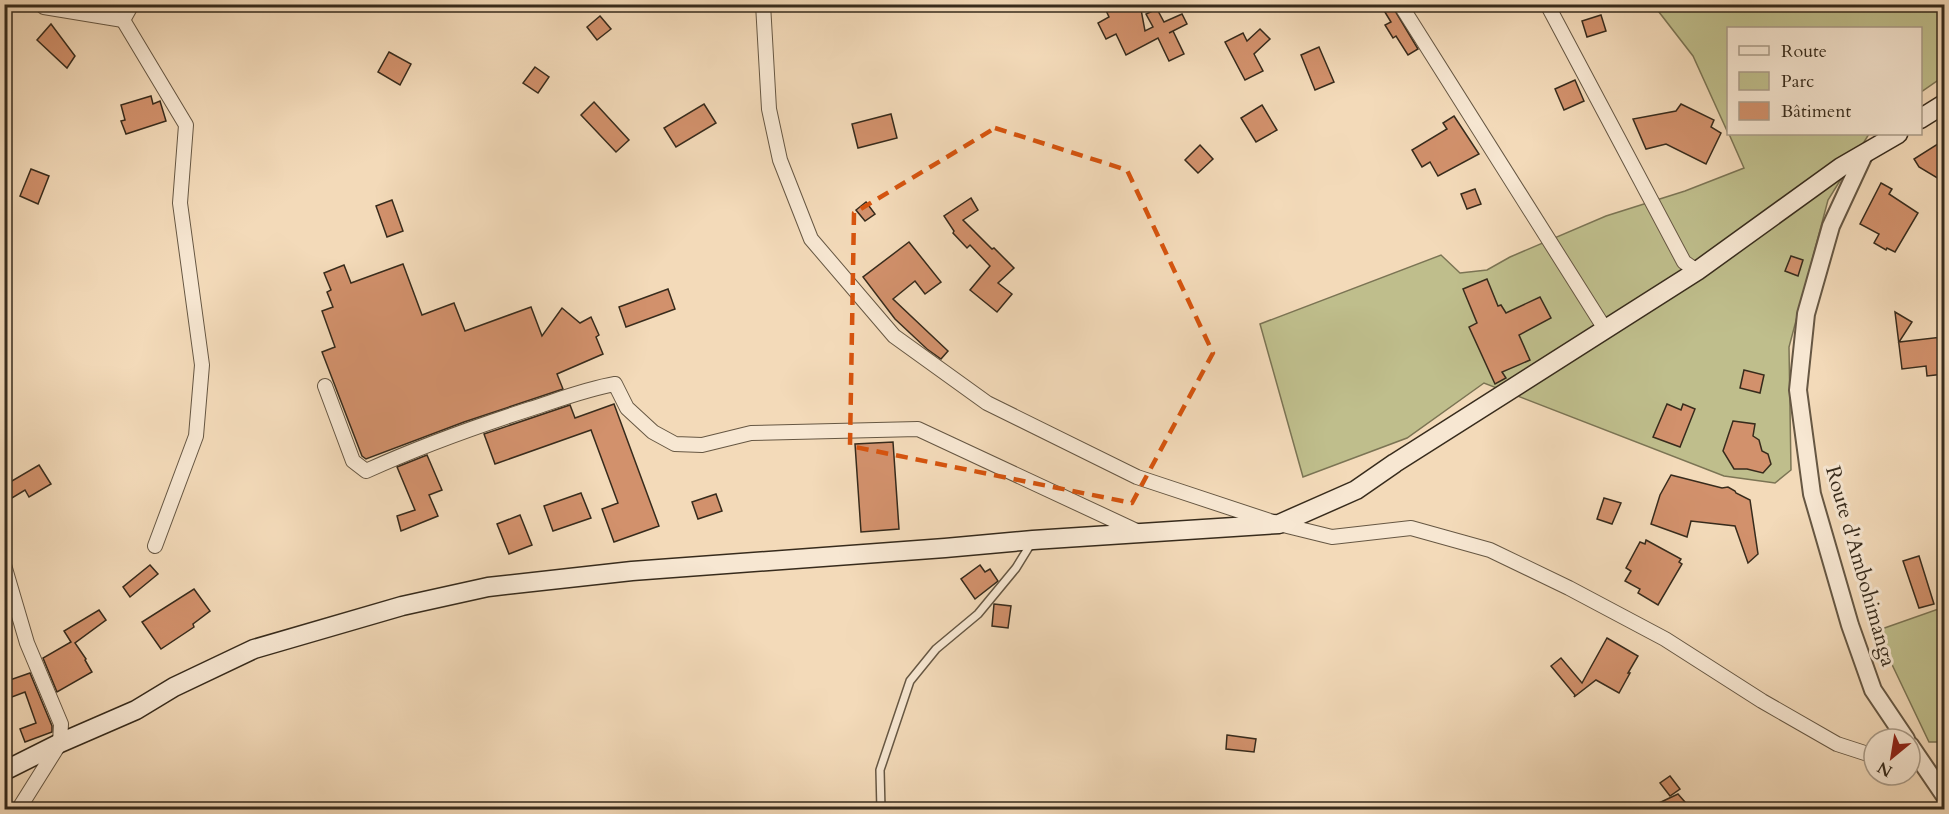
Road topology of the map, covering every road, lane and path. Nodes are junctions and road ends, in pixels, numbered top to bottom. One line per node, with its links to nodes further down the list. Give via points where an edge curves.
1 (41, 4): 6 (street)
2 (132, 4): 6 (street)
3 (763, 4): 14 (street, via 769,109 780,160 812,239 894,336 997,409 1137,477)
4 (1400, 4): 12 (street)
5 (1547, 4): 11 (street, via 1684,262)
6 (123, 20): 17 (street, via 186,125 180,203 202,365 196,436)
7 (1944, 104): 8 (main road)
8 (1922, 118)
9 (1896, 135): 10 (main road)
10 (1864, 155): 11 (main road, via 1841,167); 19 (street, Route d'Ambohimanga, via 1831,226 1806,314 1798,390 1812,494 1850,625 1873,690)
11 (1697, 271): 12 (main road)
12 (1605, 329): 14 (main road, via 1356,490)
13 (325, 386): 15 (street, via 353,461 366,471 494,421 615,384 627,408 653,432 675,444 702,445 751,433 918,429)
14 (1279, 524): 15 (main road); 21 (street, via 1332,537 1411,528 1490,550 1665,639 1762,701 1837,744)
15 (1143, 534): 16 (main road)
16 (1033, 540): 20 (main road, via 632,571 489,587 402,606 254,649); 26 (lane, via 1016,568 978,614 936,649 910,681 880,770)
17 (155, 546)
18 (4, 565): 20 (street, via 27,643 61,724)
19 (1897, 727)
20 (60, 744): 23 (main road); 25 (street)
21 (1862, 752)
22 (1922, 763): 24 (street, Route d'Ambohimanga)
23 (4, 771)
24 (1944, 795)
25 (18, 810)
26 (881, 810)

